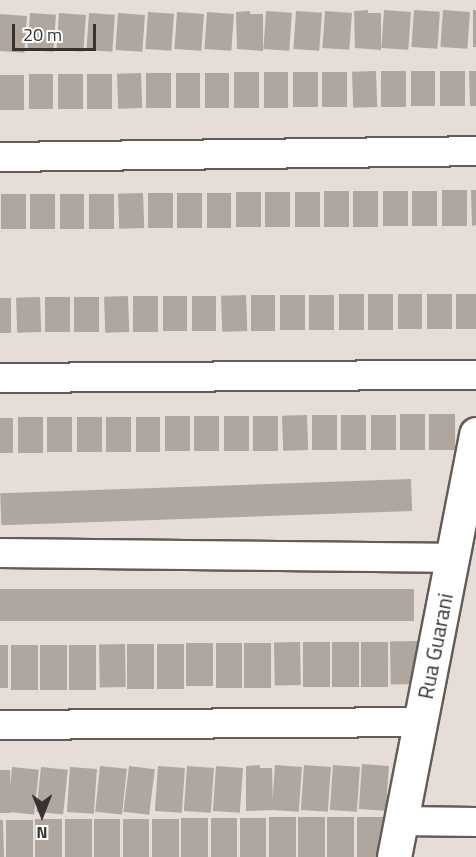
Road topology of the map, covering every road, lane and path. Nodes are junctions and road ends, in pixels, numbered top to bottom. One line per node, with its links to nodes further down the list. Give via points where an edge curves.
1 (476, 151): 2 (street)
2 (0, 157)
3 (476, 375): 4 (street)
4 (0, 378)
5 (476, 434): 7 (street, Rua Guarani)
6 (0, 553): 7 (street, via 442,558)
7 (451, 564): 8 (street, Rua Guarani)
8 (421, 722): 9 (street); 10 (street, Rua Guarani)
9 (0, 725)
10 (400, 821): 11 (street); 12 (street, Rua Guarani)
11 (476, 822)
12 (394, 857)

